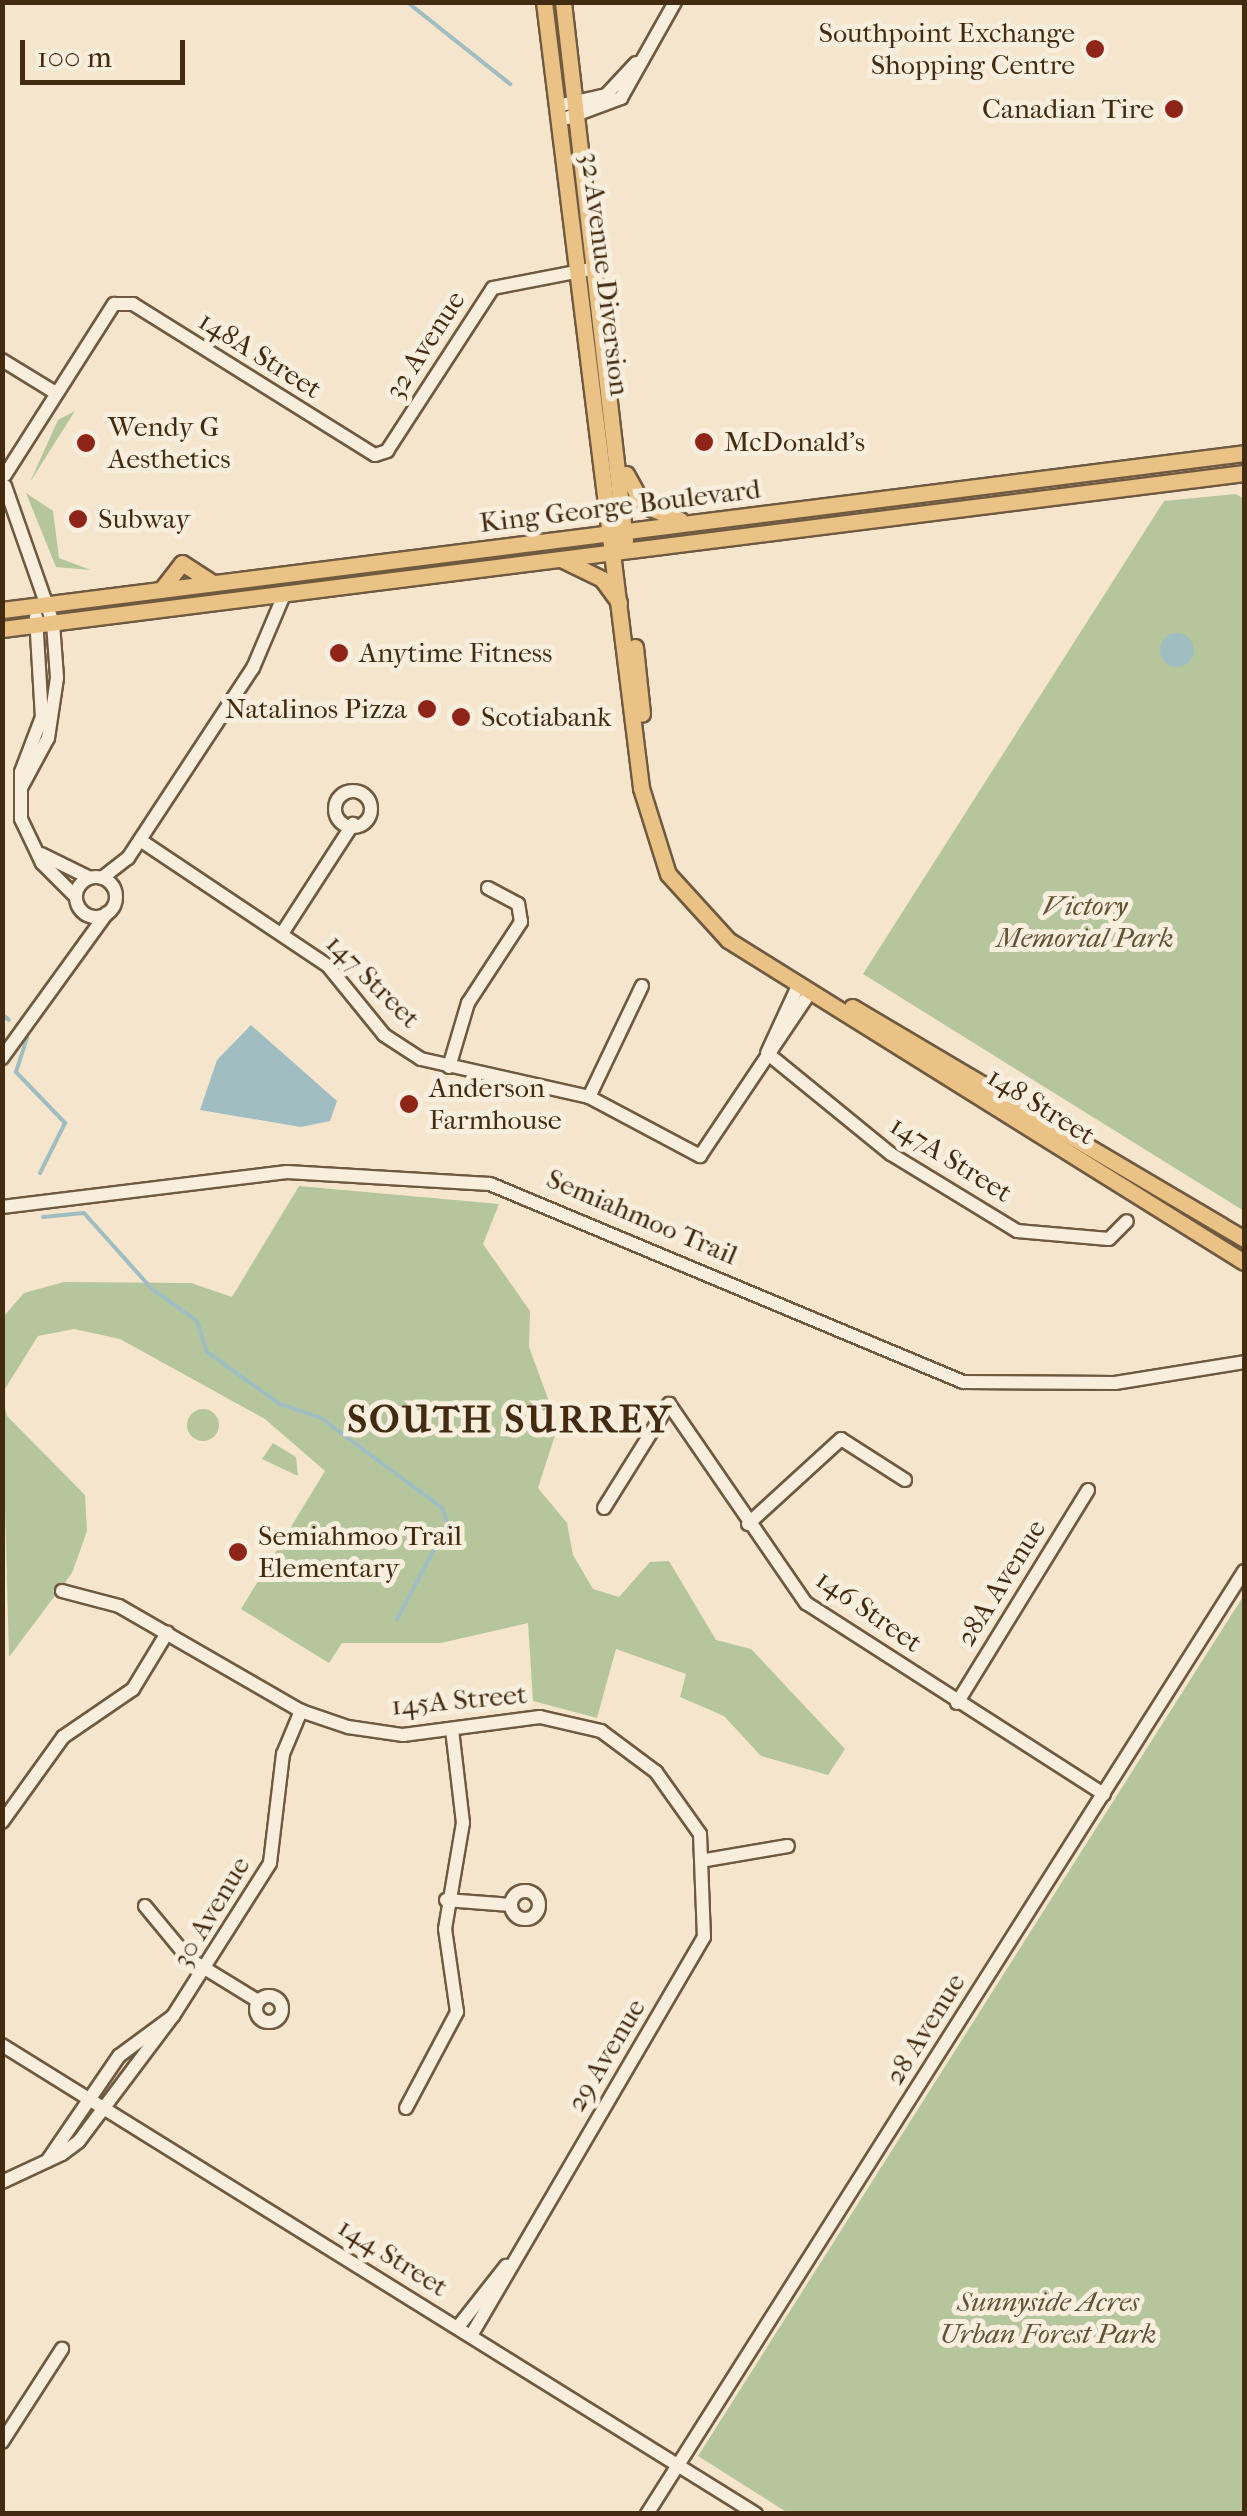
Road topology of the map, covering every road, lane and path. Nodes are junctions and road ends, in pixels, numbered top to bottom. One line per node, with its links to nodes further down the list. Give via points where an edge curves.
1 (544, 2): 5 (main road, 32 Avenue Diversion)
2 (563, 2): 4 (main road, 32 Avenue Diversion)
3 (675, 2): 4 (street, via 615,89)
4 (576, 110): 5 (street); 6 (main road, 32 Avenue Diversion)
5 (559, 112): 6 (main road, 32 Avenue Diversion)
6 (588, 269): 9 (street, 32 Avenue, via 493,288 387,451); 12 (main road, 32 Avenue Diversion); 19 (main road, 32 Avenue Diversion)
7 (2, 360): 8 (street)
8 (54, 392): 9 (street, 148A Street, via 104,312 126,302); 15 (street)
9 (366, 453)
10 (1244, 453): 11 (main road, King George Boulevard)
11 (1191, 460): 14 (main road, King George Boulevard); 16 (main road, via 1066,484)
12 (621, 467): 18 (main road, via 642,505); 19 (main road, 32 Avenue Diversion)
13 (1244, 473): 16 (main road, King George Boulevard)
14 (1052, 477): 17 (main road, via 1042,488 960,499); 18 (main road, King George Boulevard)
15 (5, 479): 26 (street, via 28,539)
16 (1056, 496): 17 (main road, King George Boulevard)
17 (930, 512): 20 (main road, King George Boulevard)
18 (688, 522): 19 (main road, King George Boulevard)
19 (619, 531): 20 (main road, 32 Avenue Diversion); 22 (main road, King George Boulevard)
20 (621, 551): 21 (main road, King George Boulevard); 27 (main road, 148 Street); 35 (main road, 148 Street)
21 (560, 559): 25 (main road, King George Boulevard); 27 (main road, via 602,579)
22 (374, 564): 23 (main road, King George Boulevard); 25 (main road)
23 (215, 584): 24 (main road, King George Boulevard); 24 (main road, via 182,563)
24 (161, 590): 26 (main road, King George Boulevard)
25 (284, 595): 29 (main road, King George Boulevard); 36 (street, via 253,668)
26 (40, 605): 28 (main road, King George Boulevard); 29 (street); 30 (street)
27 (623, 607): 35 (main road, 148 Street)
28 (2, 610)
29 (53, 624): 30 (main road, King George Boulevard); 32 (street, via 53,716)
30 (34, 626): 31 (main road, King George Boulevard); 32 (street, via 42,716)
31 (2, 630)
32 (20, 793): 33 (street); 37 (street)
33 (2, 797)
34 (353, 824): 44 (street)
35 (651, 830): 47 (main road, 148 Street, via 668,874 709,925)
36 (140, 840): 38 (street); 44 (street, 147 Street)
37 (34, 850): 39 (street); 42 (street)
38 (128, 858): 39 (street); 41 (street)
39 (95, 877): 41 (street); 42 (street)
40 (488, 888): 50 (street, via 518,904 521,922 468,1003)
41 (116, 892): 43 (street)
42 (77, 902): 43 (street); 45 (street)
43 (107, 914): 45 (street)
44 (283, 932): 50 (street, 147 Street, via 328,966 384,1034)
45 (72, 950): 49 (street)
46 (642, 986): 51 (street)
47 (805, 988): 48 (street); 54 (main road, 148 Street, via 1038,1110); 55 (main road, 148 Street)
48 (768, 1053): 51 (street, 147 Street, via 700,1156); 53 (street, 147A Street, via 891,1154 1017,1231 1109,1239)
49 (2, 1058)
50 (449, 1067): 51 (street, 147 Street)
51 (589, 1098)
52 (2, 1207): 56 (street, Semiahmoo Trail, via 288,1172 490,1184 963,1382 1115,1383)
53 (1127, 1220)
54 (1244, 1239)
55 (1244, 1262)
56 (1244, 1362)
57 (906, 1480): 60 (street, via 841,1439)
58 (1088, 1490): 64 (street, 28A Avenue)
59 (604, 1508): 60 (street, 146 Street, via 669,1404)
60 (748, 1524): 64 (street, 146 Street, via 806,1602)
61 (1244, 1571): 67 (street, 28 Avenue)
62 (62, 1591): 63 (street, 145A Street, via 109,1602)
63 (167, 1633): 65 (street, 145A Street); 68 (street, via 133,1689 63,1737)
64 (957, 1702): 67 (street, 146 Street)
65 (301, 1711): 66 (street, 145A Street, via 402,1736); 74 (street, 30 Avenue, via 283,1754 270,1863)
66 (452, 1730): 70 (street, 145A Street, via 540,1717 600,1731 678,1798); 71 (street, via 463,1823)
67 (1104, 1794): 88 (street, 28 Avenue)
68 (2, 1822)
69 (788, 1846): 70 (street)
70 (706, 1860): 83 (street, 29 Avenue, via 708,1908 694,1957)
71 (446, 1900): 72 (street); 80 (street, via 455,2024)
72 (511, 1904)
73 (145, 1906): 74 (street)
74 (207, 1970): 75 (street); 77 (street, 30 Avenue, via 173,2016)
75 (258, 2001)
76 (2, 2045): 78 (street, 144 Street)
77 (131, 2054): 78 (street, 30 Avenue); 79 (street, 30 Avenue)
78 (90, 2100): 79 (street, 144 Street); 81 (street, 30 Avenue)
79 (103, 2108): 81 (street, 30 Avenue, via 79,2141); 84 (street, 144 Street)
80 (406, 2108)
81 (47, 2161): 82 (street, 30 Avenue)
82 (2, 2182)
83 (508, 2264): 84 (street, 29 Avenue); 85 (street, 29 Avenue)
84 (458, 2327): 85 (street, 144 Street)
85 (471, 2335): 88 (street, 144 Street)
86 (62, 2349): 87 (street)
87 (2, 2442)
88 (678, 2465): 89 (street, 28 Avenue); 90 (street, 144 Street)
89 (647, 2514)
90 (756, 2514)

